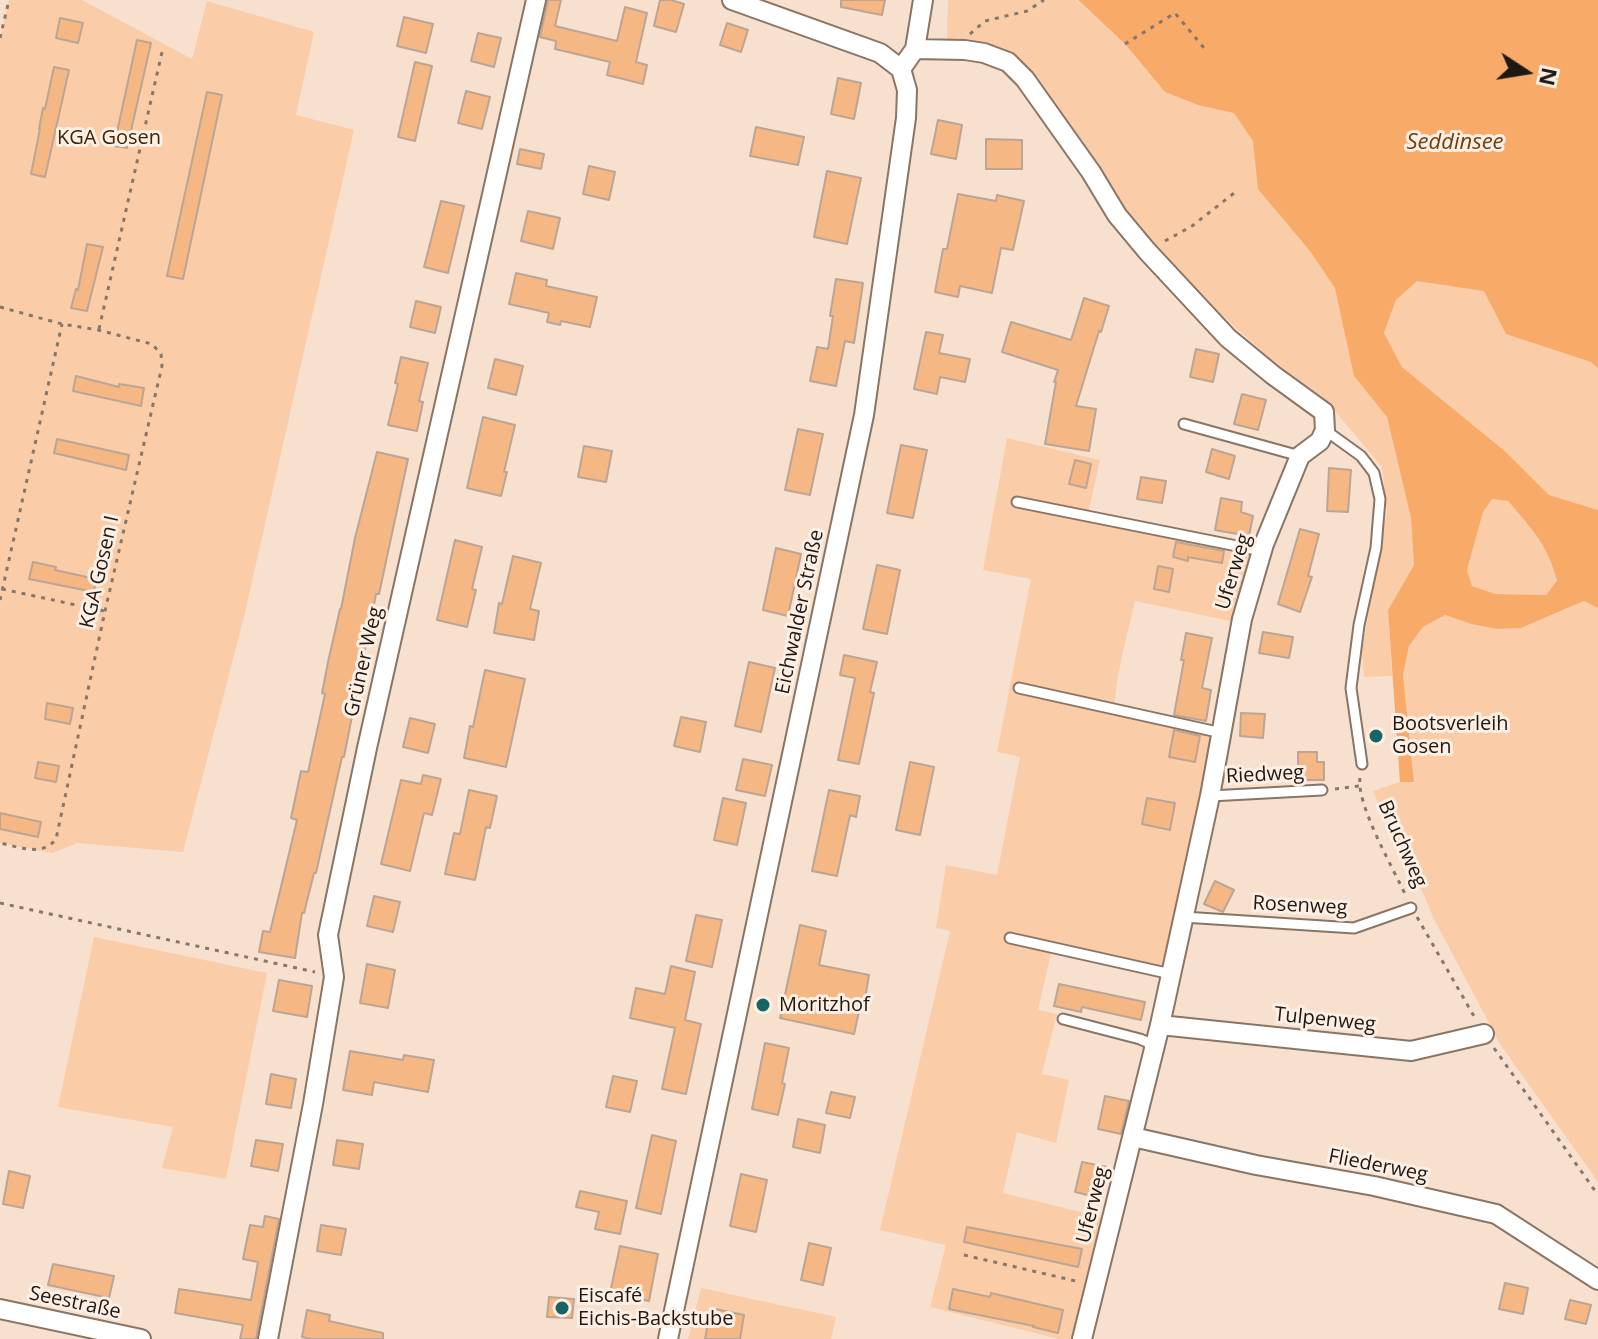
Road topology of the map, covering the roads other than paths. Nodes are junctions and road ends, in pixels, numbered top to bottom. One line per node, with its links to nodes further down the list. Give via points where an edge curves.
1 (536, 0): 29 (street, Grüner Weg, via 328,935 334,977)
2 (732, 0): 4 (street)
3 (923, 0): 5 (street)
4 (765, 6): 6 (street, via 880,53)
5 (915, 49): 6 (street); 8 (street, via 965,50 1008,62 1147,251 1228,338 1324,412)
6 (901, 69): 30 (street, Eichwalder Straße, via 906,118 864,415)
7 (1184, 424): 9 (lane)
8 (1325, 430): 9 (street, Uferweg, via 1320,441); 14 (lane, via 1361,456 1374,473 1380,499 1351,688)
9 (1300, 456): 11 (street, Uferweg)
10 (1017, 502): 11 (lane)
11 (1262, 551): 13 (street, Uferweg, via 1242,619)
12 (1019, 688): 13 (lane)
13 (1222, 733): 16 (street, Uferweg)
14 (1362, 764)
15 (1322, 790): 16 (lane, Riedweg)
16 (1210, 796): 18 (street, Uferweg)
17 (1411, 908): 18 (lane, Rosenweg, via 1354,928)
18 (1183, 917): 20 (street, Uferweg)
19 (1010, 938): 20 (lane)
20 (1171, 974): 22 (street, Uferweg)
21 (1063, 1019): 24 (lane, via 1144,1040)
22 (1160, 1025): 23 (street, Tulpenweg, via 1411,1051); 24 (street, Uferweg)
23 (1484, 1034)
24 (1154, 1051): 25 (street, Uferweg)
25 (1133, 1137): 26 (street, Fliederweg, via 1496,1214); 31 (street, Uferweg)
26 (1598, 1280)
27 (0, 1309): 28 (street, Seestraße)
28 (141, 1339)
29 (268, 1339)
30 (668, 1339)
31 (1082, 1339)

